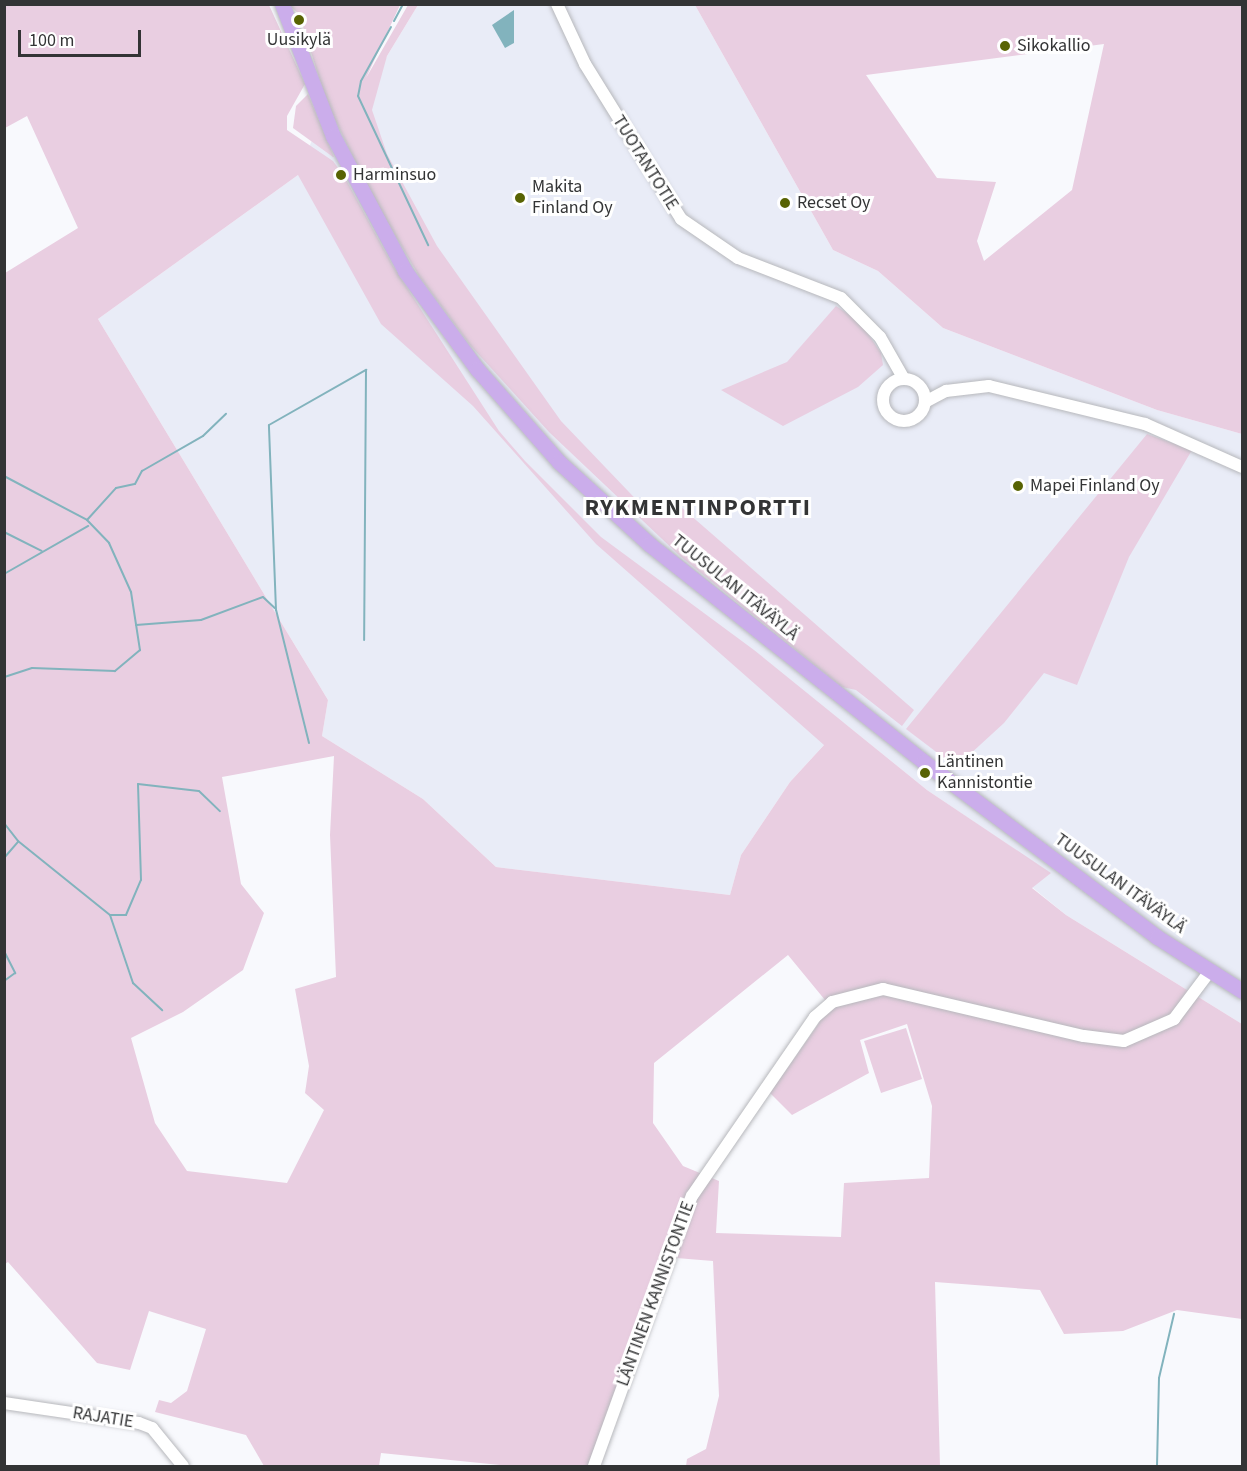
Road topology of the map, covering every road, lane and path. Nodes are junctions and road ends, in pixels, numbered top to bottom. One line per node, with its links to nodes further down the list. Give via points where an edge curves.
1 (282, 4): 10 (main road, TUUSULAN ITÄVÄYLÄ, via 333,136 400,263 477,369 559,462 649,544 917,756 1157,937)
2 (556, 4): 3 (street, TUOTANTOTIE, via 585,64 681,219 738,258 841,298 864,317)
3 (892, 358): 4 (street, TUOTANTOTIE); 5 (street)
4 (904, 378): 5 (street); 6 (street)
5 (890, 384): 8 (street, via 884,402 894,418 913,418)
6 (922, 388): 7 (street); 8 (street)
7 (946, 391): 8 (street); 9 (street, via 989,386 1144,424)
8 (925, 402)
9 (1242, 468)
10 (1210, 971): 11 (main road, TUUSULAN ITÄVÄYLÄ); 14 (street, LÄNTINEN KANNISTONTIE, via 1174,1019 1124,1041 1084,1036 883,989 832,1002 815,1017 692,1196)
11 (1242, 991)
12 (4, 1403): 13 (street, RAJATIE, via 152,1428)
13 (183, 1467)
14 (594, 1467)

